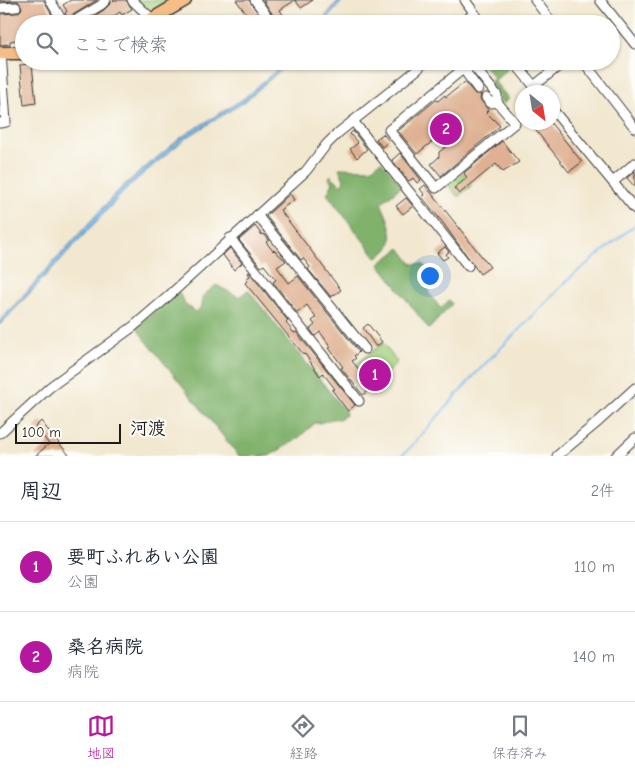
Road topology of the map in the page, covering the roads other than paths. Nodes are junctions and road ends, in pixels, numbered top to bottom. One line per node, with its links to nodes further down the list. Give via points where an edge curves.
1 (50, 0): 12 (street)
2 (106, 0): 13 (street)
3 (132, 0): 14 (street)
4 (255, 0): 16 (street)
5 (465, 0): 11 (street)
6 (535, 0): 17 (street)
7 (600, 0): 18 (street)
8 (183, 1): 15 (highway)
9 (16, 7): 10 (street)
10 (0, 8)
11 (474, 14)
12 (59, 15)
13 (85, 15)
14 (143, 15)
15 (160, 15)
16 (266, 15)
17 (546, 15)
18 (610, 15)
19 (620, 28): 20 (street)
20 (635, 44)
21 (1, 53): 22 (highway); 37 (street, via 6,122)
22 (15, 53)
23 (417, 70): 36 (street)
24 (464, 70): 34 (street, via 389,130 436,188 515,123)
25 (466, 70): 32 (street)
26 (477, 70): 34 (street, via 497,96)
27 (520, 70): 30 (street)
28 (556, 70): 31 (street)
29 (589, 70): 38 (street)
30 (533, 85)
31 (540, 85)
32 (478, 89)
33 (486, 98): 34 (street, via 491,103)
34 (498, 102)
35 (560, 119): 40 (street)
36 (353, 121): 42 (street, via 326,145 306,171); 44 (street)
37 (0, 123)
38 (635, 128)
39 (635, 163): 40 (street)
40 (613, 182): 41 (street)
41 (635, 209)
42 (257, 214): 43 (street); 45 (street)
43 (230, 238): 47 (street); 48 (street, via 134,326 50,387)
44 (468, 266)
45 (364, 350)
46 (635, 388): 50 (street)
47 (359, 401)
48 (0, 433)
49 (635, 438): 51 (street)
50 (557, 456)
51 (616, 456)

